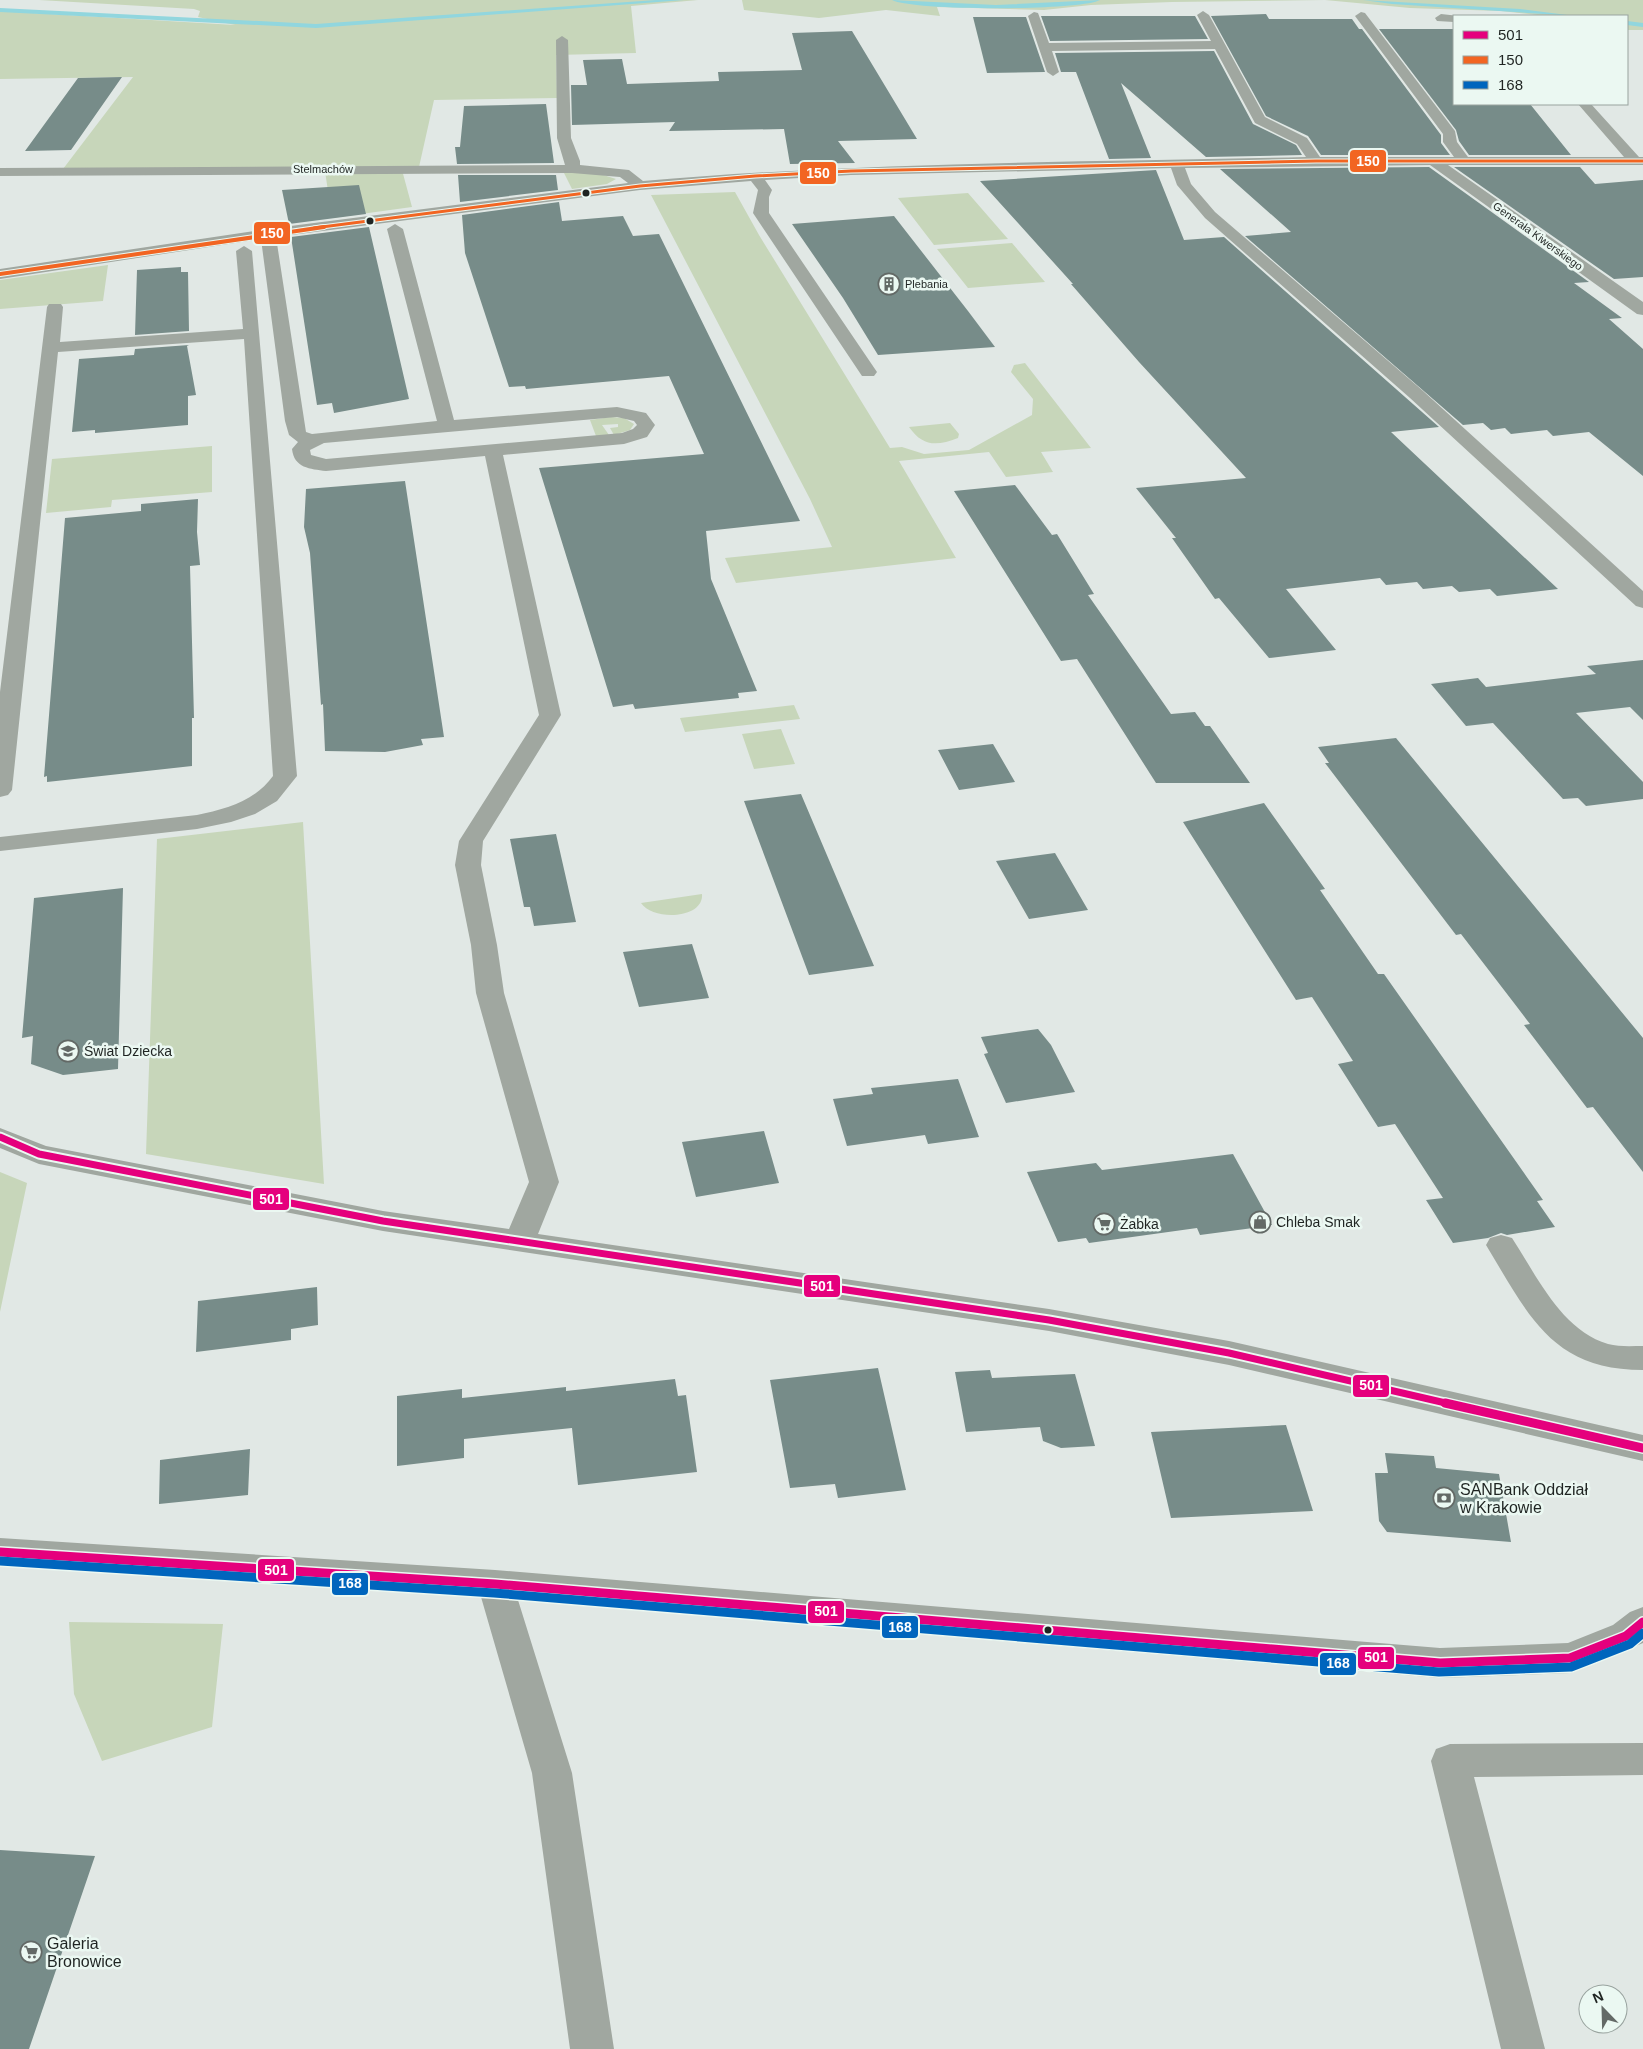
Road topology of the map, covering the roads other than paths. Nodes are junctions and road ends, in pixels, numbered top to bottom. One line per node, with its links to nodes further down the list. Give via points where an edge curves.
1 (1203, 15): 7 (street)
2 (1034, 16): 8 (street)
3 (1361, 16): 13 (street, via 1450,134 1450,142)
4 (1441, 18): 5 (street)
5 (1453, 18)
6 (562, 40): 15 (street, via 564,138 573,161)
7 (1218, 45): 8 (street); 11 (street, via 1260,120 1302,141)
8 (1044, 47): 9 (street)
9 (1054, 72)
10 (1585, 105): 14 (street)
11 (1316, 161): 12 (street); 16 (street)
12 (1433, 161): 13 (street); 25 (street, Generała Kiwerskiego)
13 (1464, 161): 14 (street)
14 (1639, 161)
15 (572, 169): 17 (street, Stelmachów); 19 (street, Stelmachów, via 624,173)
16 (1179, 170): 18 (street, via 859,171); 34 (street, via 1191,195 1234,238 1416,394)
17 (0, 172)
18 (755, 176): 19 (street); 30 (street, via 766,190 761,212)
19 (640, 186): 21 (street)
20 (394, 229): 31 (street)
21 (266, 234): 23 (street); 32 (street, via 270,243 294,421 298,435)
22 (244, 251): 28 (street)
23 (0, 274)
24 (1635, 287): 25 (street)
25 (1613, 289): 27 (street, Generała Kiwerskiego)
26 (55, 307): 29 (street)
27 (1643, 310)
28 (252, 333): 29 (street); 36 (street, via 285,776 280,785 261,801 220,817)
29 (48, 348): 35 (street)
30 (868, 372)
31 (447, 426): 32 (street, via 328,436); 33 (street, via 617,412 640,417 646,425 640,433 624,438)
32 (312, 441): 33 (street, via 301,449 302,458 326,465)
33 (493, 450): 38 (street, via 550,715 471,842 468,865 490,993 544,1182)
34 (1643, 602)
35 (0, 790)
36 (0, 844)
37 (0, 1137): 38 (street, via 39,1154 383,1221)
38 (520, 1241): 41 (street, via 1059,1321 1229,1353)
39 (1501, 1245): 40 (street, via 1557,1328 1573,1341 1601,1354)
40 (1643, 1358)
41 (1643, 1448)
42 (0, 1552): 43 (street)
43 (495, 1584): 44 (street, via 1440,1663 1570,1658 1626,1636); 46 (street, via 552,1773)
44 (1643, 1622)
45 (1643, 1759): 47 (street, via 1450,1761)
46 (592, 2049)
47 (1523, 2049)

